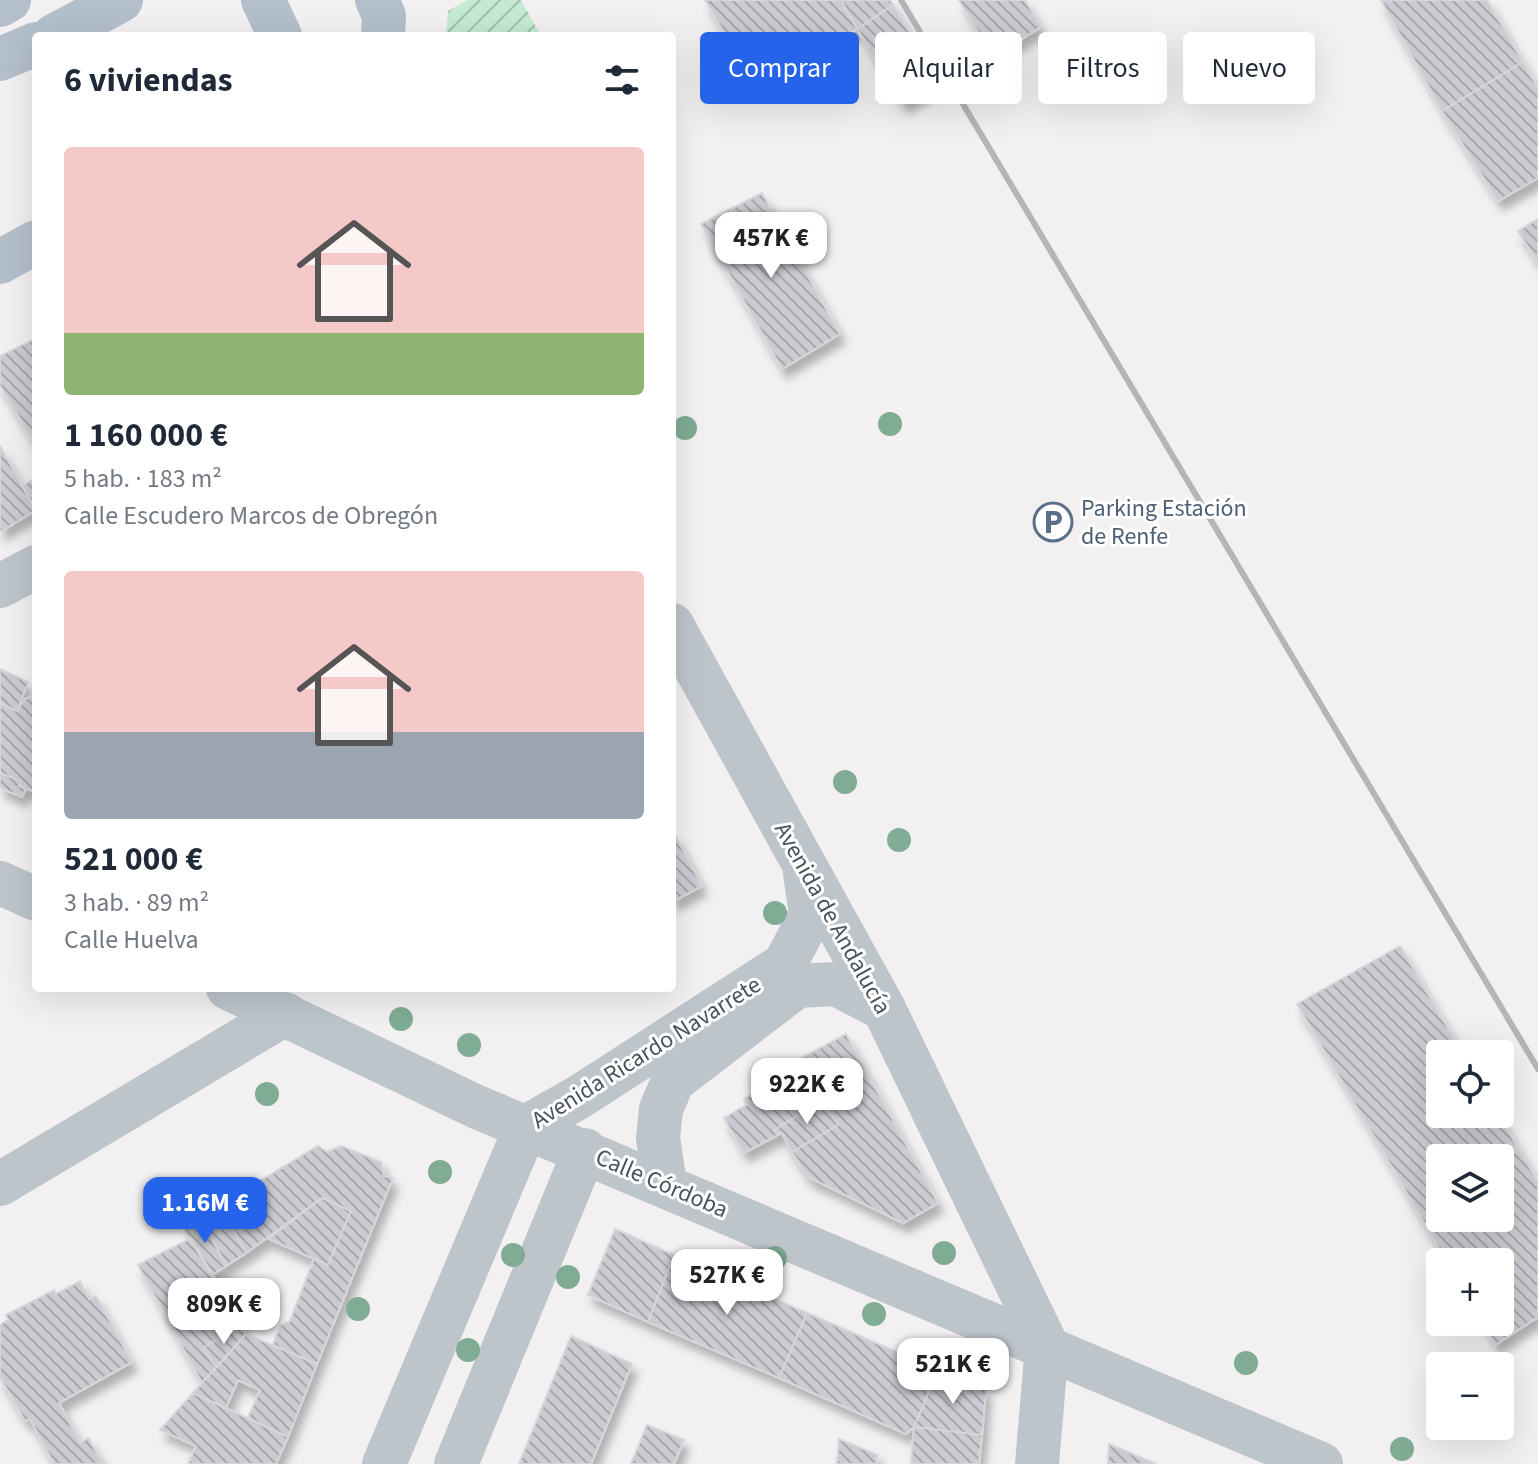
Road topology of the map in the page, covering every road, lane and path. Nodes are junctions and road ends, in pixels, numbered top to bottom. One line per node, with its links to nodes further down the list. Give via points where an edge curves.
1 (9, 0): 5 (main road)
2 (121, 0): 6 (main road)
3 (263, 0): 7 (main road)
4 (377, 0): 8 (main road)
5 (0, 5)
6 (61, 32)
7 (278, 32)
8 (383, 32)
9 (32, 46): 10 (main road)
10 (0, 59)
11 (32, 244): 12 (main road)
12 (0, 262)
13 (32, 569): 14 (street)
14 (0, 586)
15 (676, 632): 16 (street, Avenida de Andalucía)
16 (805, 867): 20 (street, Avenida de Andalucía); 22 (street, Avenida Ricardo Navarrete, via 811,914 785,964)
17 (0, 883): 18 (street)
18 (32, 897)
19 (237, 992): 21 (street, Calle Córdoba)
20 (884, 1009): 25 (street, Avenida Ricardo Navarrete, via 836,984 797,986 673,1081 661,1109 658,1138); 26 (street, Avenida de Andalucía)
21 (285, 1014): 22 (street, Calle Córdoba); 24 (street)
22 (526, 1127): 23 (street, Calle Córdoba); 27 (street, Avenida Ricardo Navarrete)
23 (585, 1150): 25 (street, Calle Córdoba); 28 (street)
24 (0, 1184)
25 (665, 1185): 26 (street, Calle Córdoba)
26 (1047, 1346): 29 (street); 30 (street, Calle Córdoba)
27 (384, 1464)
28 (456, 1464)
29 (1037, 1464)
30 (1321, 1464)

